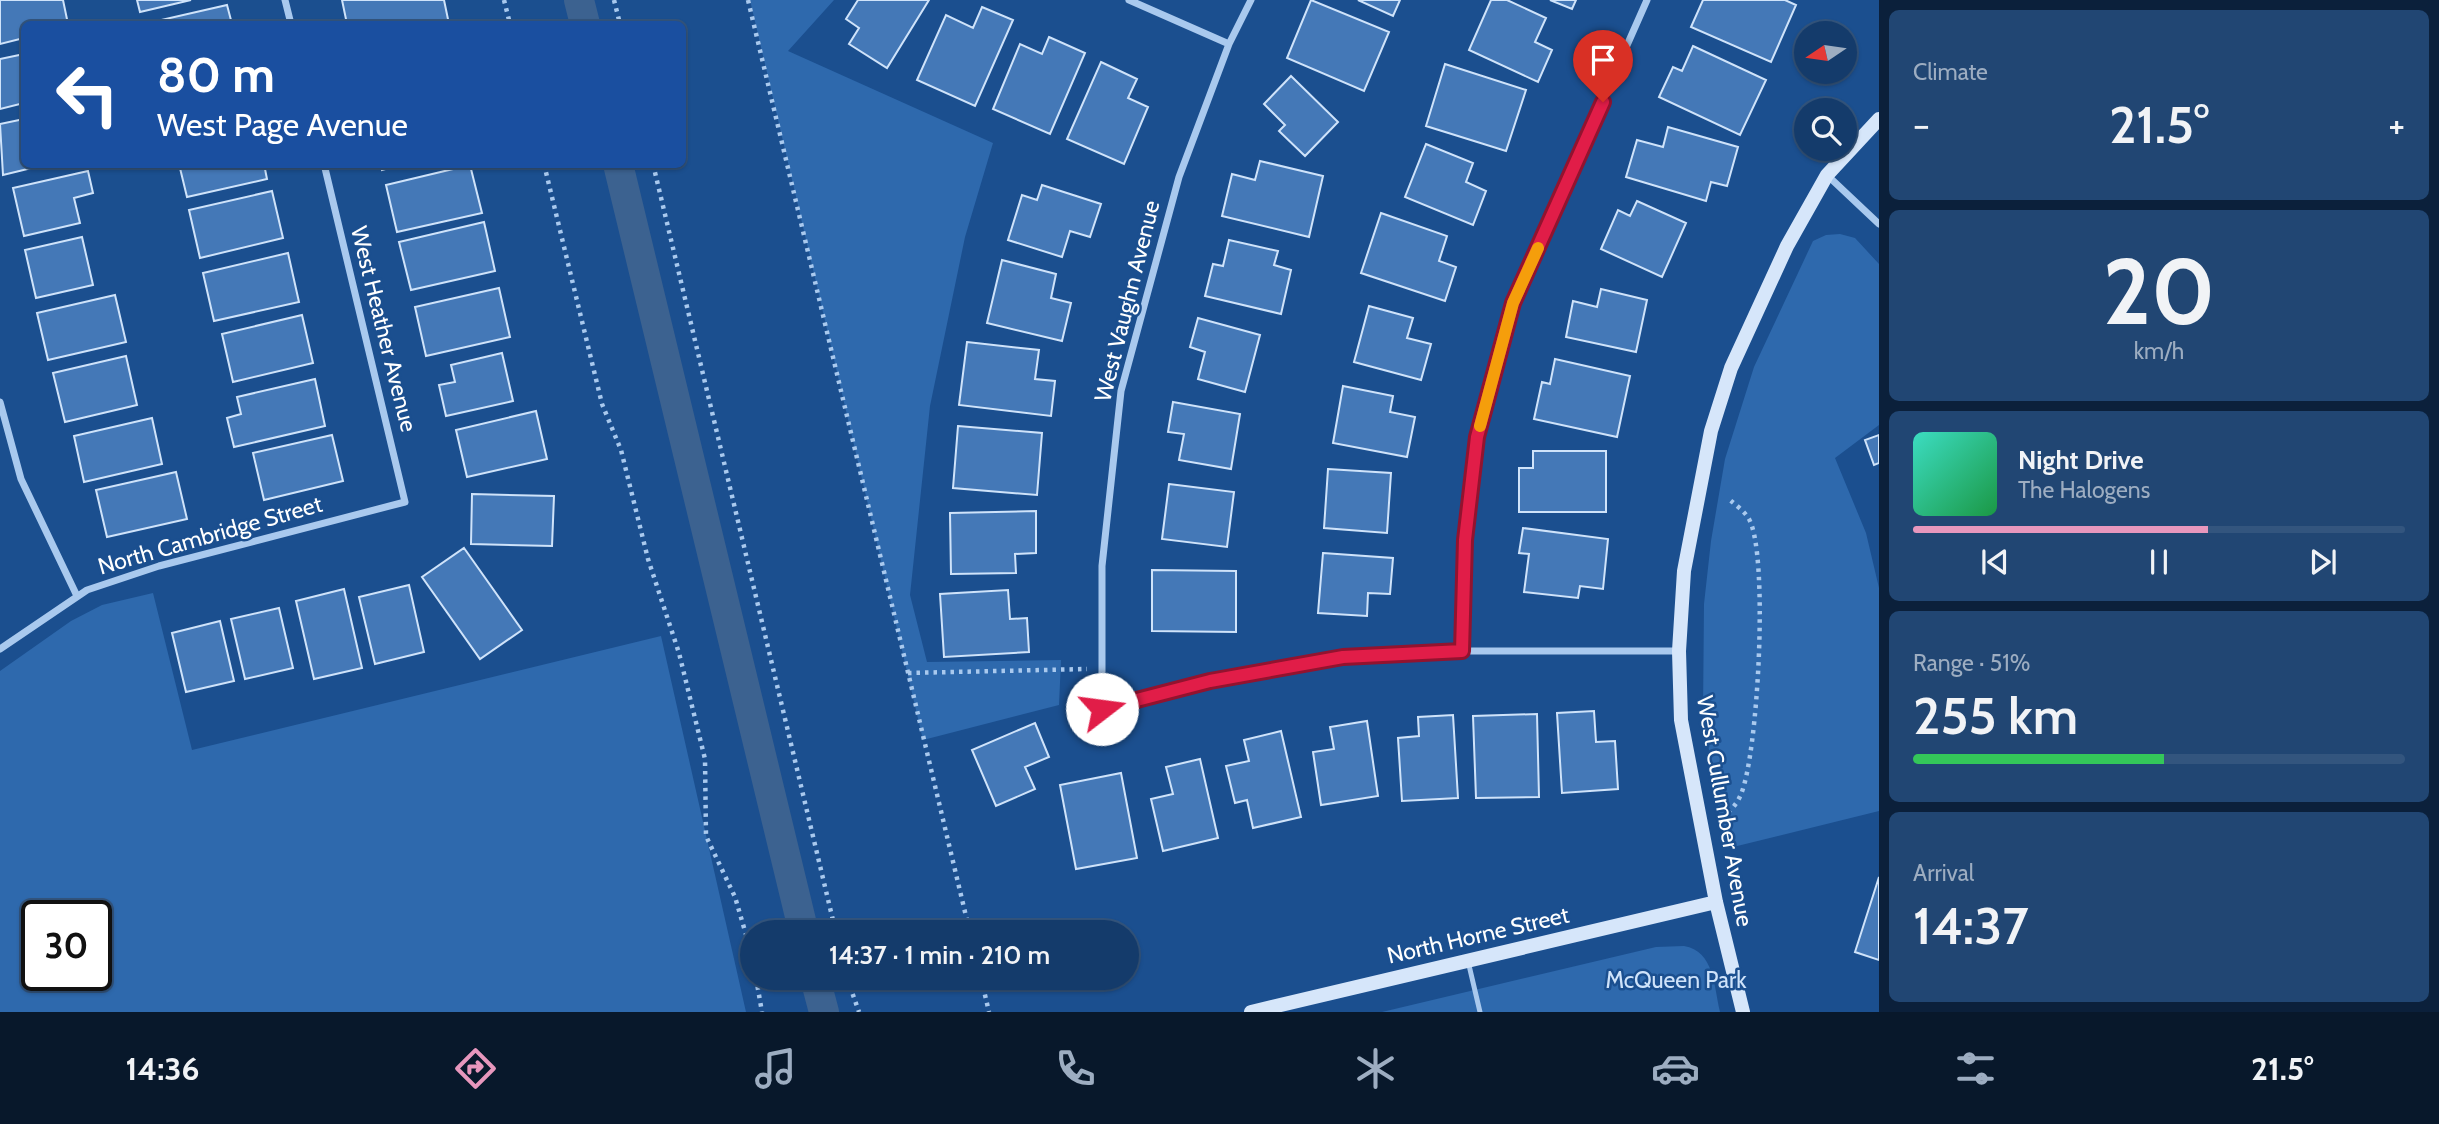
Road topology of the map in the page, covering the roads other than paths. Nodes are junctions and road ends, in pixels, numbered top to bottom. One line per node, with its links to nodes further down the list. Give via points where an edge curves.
1 (285, 0): 5 (street)
2 (1129, 0): 6 (street)
3 (1251, 0): 6 (street, West Vaughn Avenue)
4 (1647, 0): 15 (street, via 1513,303 1477,437 1465,540)
5 (290, 21)
6 (1229, 44): 15 (street, West Vaughn Avenue, via 1179,177 1121,391 1102,566 1102,709 1210,681 1343,657)
7 (1879, 120): 9 (street, West Cullumber Avenue)
8 (325, 168): 12 (street, West Heather Avenue)
9 (1827, 175): 10 (street); 16 (street, West Cullumber Avenue, via 1757,309 1731,368 1711,431 1684,571)
10 (1879, 223)
11 (0, 402): 13 (street, via 22,479)
12 (405, 502): 13 (street, North Cambridge Street, via 159,566)
13 (77, 596): 14 (street, North Cambridge Street)
14 (0, 649)
15 (1462, 651): 16 (street)
16 (1679, 651): 17 (street, West Cullumber Avenue, via 1681,720)
17 (1716, 902): 18 (street, North Horne Street); 21 (street, West Cullumber Avenue)
18 (1468, 961): 19 (street, North Horne Street); 20 (lane)
19 (1251, 1012)
20 (1480, 1012)
21 (1743, 1012)

